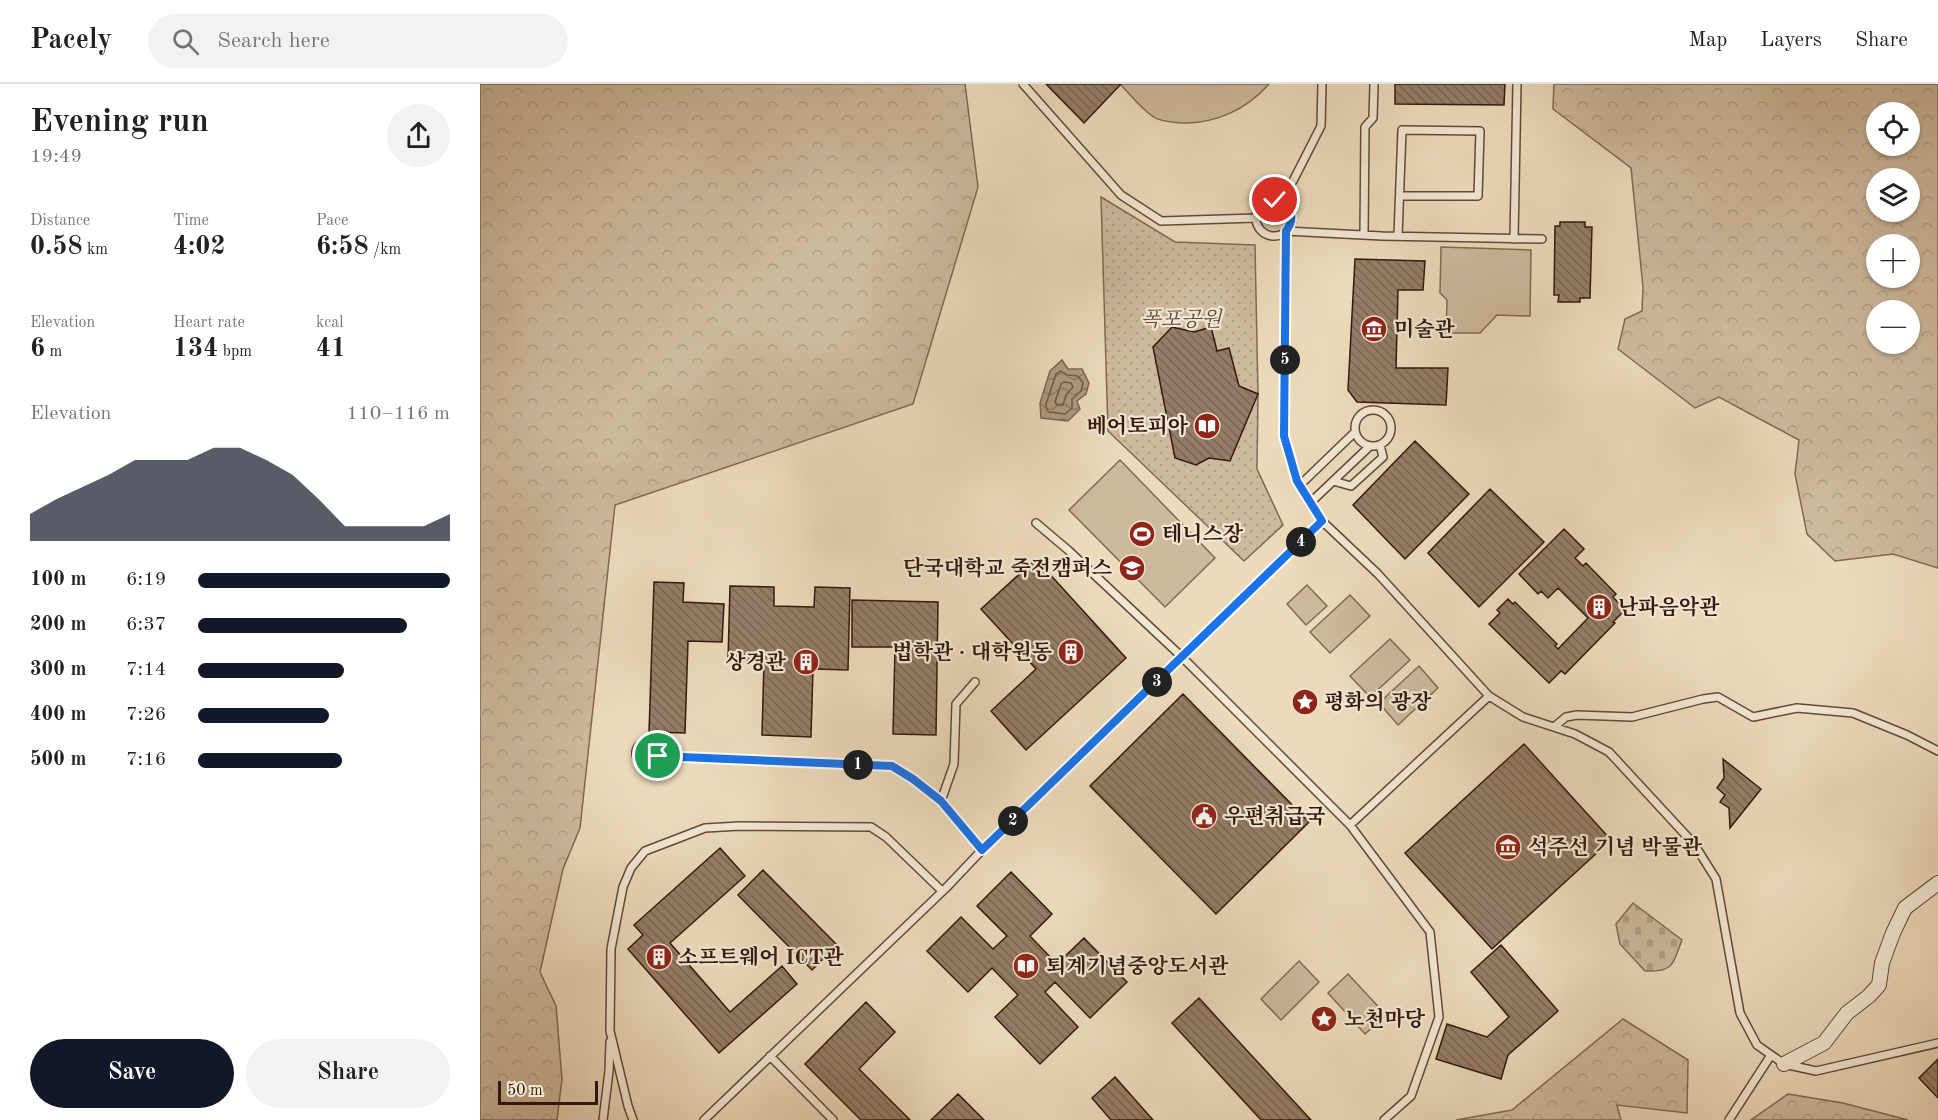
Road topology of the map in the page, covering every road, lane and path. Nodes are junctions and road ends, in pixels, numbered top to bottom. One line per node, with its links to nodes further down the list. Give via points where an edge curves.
1 (1023, 84): 7 (lane, via 1121,195 1161,221)
2 (1322, 84): 6 (lane, via 1321,126 1293,181)
3 (1374, 84): 9 (lane, via 1373,118 1365,127)
4 (1517, 84): 11 (lane)
5 (1400, 196): 5 (lane, via 1402,130 1480,131 1478,196); 10 (lane)
6 (1275, 200): 7 (lane, via 1264,203); 8 (lane, via 1290,209 1292,221)
7 (1256, 218): 8 (lane, via 1260,229 1269,235)
8 (1286, 231): 9 (lane); 17 (lane, via 1284,436)
9 (1364, 235): 10 (lane)
10 (1398, 236): 11 (lane)
11 (1514, 239): 12 (lane)
12 (1542, 239)
13 (1355, 432): 14 (lane, via 1356,420 1364,411 1381,411 1391,425 1389,437); 15 (lane, via 1360,441); 17 (lane)
14 (1380, 444): 15 (lane); 16 (lane, via 1383,457 1351,486)
15 (1370, 446): 16 (lane)
16 (1333, 481): 18 (lane)
17 (1300, 485): 18 (lane)
18 (1311, 502): 19 (lane)
19 (1322, 521): 21 (lane); 23 (lane, via 1378,574)
20 (1036, 523): 21 (lane)
21 (1182, 657): 28 (lane); 29 (lane)
22 (975, 682): 27 (lane, via 956,704 954,764)
23 (1489, 696): 24 (lane, via 1523,717); 28 (lane)
24 (1554, 727): 25 (lane, via 1566,717 1632,717 1718,697 1753,717 1797,708 1853,713); 34 (lane, via 1608,752 1694,844 1716,879 1740,1013 1757,1045)
25 (1938, 751)
26 (658, 756): 27 (lane, via 892,766)
27 (941, 801): 29 (lane)
28 (1350, 825): 41 (lane, via 1430,932 1439,1017 1411,1096)
29 (982, 850): 31 (lane)
30 (1938, 883): 36 (street, via 1905,908 1882,963 1879,985 1847,1013 1824,1043)
31 (941, 890): 32 (lane, via 871,827 705,828 645,851 631,868 623,887 611,949); 35 (lane)
32 (610, 1031): 37 (lane); 38 (lane)
33 (1938, 1043): 36 (lane, via 1816,1071)
34 (1771, 1055): 36 (lane); 42 (lane)
35 (770, 1056): 39 (lane); 40 (lane)
36 (1784, 1064)
37 (603, 1120)
38 (633, 1120)
39 (704, 1120)
40 (833, 1120)
41 (1384, 1120)
42 (1729, 1120)

